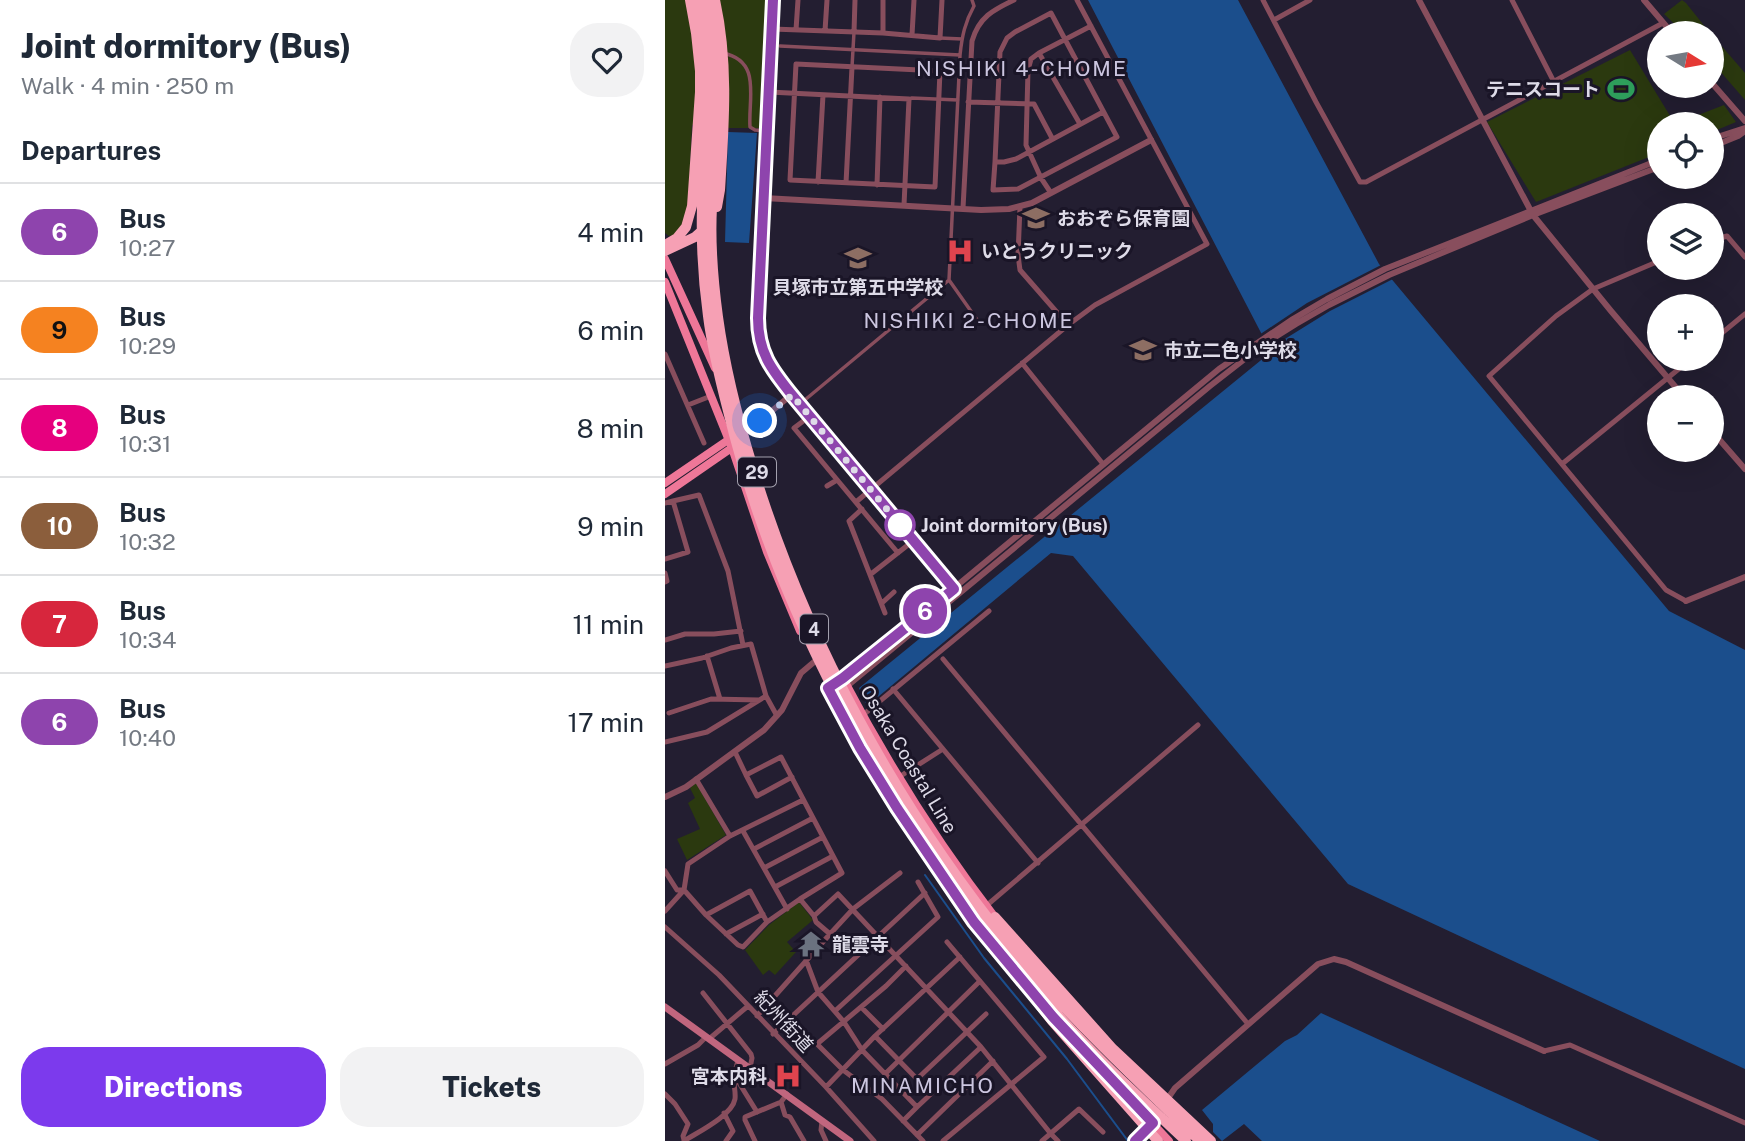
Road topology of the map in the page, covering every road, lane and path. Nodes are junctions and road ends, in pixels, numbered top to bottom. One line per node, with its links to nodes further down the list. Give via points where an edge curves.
1 (690, 0): 79 (highway, via 700,71 691,215 686,228)
2 (699, 0): 252 (highway, 4, via 708,76 702,238 708,319 741,462 795,608 870,755 975,915 1075,1034)
3 (708, 0): 253 (highway, 4, via 717,76 712,266 722,343 741,430 772,528 803,605 890,773 981,909 1081,1026)
4 (715, 0): 79 (highway, via 725,83 717,206 703,230)
5 (773, 0): 23 (street)
6 (798, 0): 24 (street)
7 (827, 0): 25 (street)
8 (855, 0): 27 (street)
9 (883, 0): 28 (street)
10 (914, 0): 29 (street)
11 (942, 0): 30 (street)
12 (972, 0): 31 (street)
13 (1014, 0): 49 (street, via 997,8 975,29)
14 (1077, 0): 22 (street)
15 (1263, 0): 20 (street)
16 (1310, 0): 20 (street)
17 (1419, 0): 53 (street)
18 (1512, 0): 39 (street)
19 (1644, 0): 21 (street)
20 (1274, 20): 53 (street, via 1360,182)
21 (1661, 21)
22 (1091, 26): 32 (street); 60 (street)
23 (772, 29): 24 (street); 40 (street)
24 (796, 30): 25 (street)
25 (825, 31): 27 (street)
26 (1647, 32): 39 (street)
27 (854, 33): 28 (street); 34 (street)
28 (883, 33): 29 (street)
29 (912, 35): 30 (street)
30 (940, 38): 31 (street)
31 (962, 39): 37 (street)
32 (1065, 40): 35 (street); 50 (street, via 1051,13 1007,38 1000,52); 52 (street)
33 (780, 46): 34 (street)
34 (853, 50): 37 (street); 38 (street)
35 (1039, 53): 51 (street, via 1028,70); 55 (street)
36 (695, 54): 57 (street, via 722,52 743,61 751,86 750,127)
37 (960, 55): 48 (street)
38 (852, 67): 41 (street, via 796,64); 43 (street); 47 (street, via 940,71)
39 (1555, 82): 53 (street)
40 (769, 92): 41 (street); 57 (street)
41 (794, 93): 42 (street); 67 (street, via 790,180)
42 (823, 95): 43 (street); 67 (street)
43 (851, 96): 44 (street); 68 (street)
44 (880, 97): 46 (street); 69 (street)
45 (1724, 97): 54 (street)
46 (909, 99): 47 (street); 70 (street)
47 (939, 99): 48 (street); 70 (street, via 935,187)
48 (958, 100): 74 (street)
49 (968, 102): 50 (street); 76 (street)
50 (998, 102): 51 (street); 63 (street)
51 (1026, 104): 59 (street, via 1034,104); 62 (street)
52 (1103, 112): 55 (street); 66 (street, via 1117,137)
53 (1483, 120): 77 (street)
54 (1745, 121)
55 (1080, 124): 59 (street)
56 (1745, 129): 58 (street); 61 (street)
57 (768, 131): 72 (street)
58 (1724, 135)
59 (1052, 138): 62 (street)
60 (1151, 140): 71 (street); 88 (street, via 1207,244 1095,305)
61 (1724, 142)
62 (1028, 152): 63 (street); 66 (street)
63 (995, 162): 66 (street, via 993,190 1018,189)
64 (1647, 165): 77 (street)
65 (1647, 171): 77 (street)
66 (1041, 178): 71 (street)
67 (818, 181): 68 (street)
68 (846, 183): 69 (street)
69 (877, 185): 70 (street)
70 (905, 186): 73 (street)
71 (1051, 193): 75 (street)
72 (764, 198): 73 (street); 96 (street, via 758,332 765,357)
73 (904, 205): 74 (street)
74 (954, 207): 76 (street); 83 (street)
75 (1020, 207): 76 (street); 88 (street, via 1020,270)
76 (963, 208)
77 (1532, 213): 85 (street); 90 (street, via 1387,272)
78 (1724, 237): 80 (street)
79 (665, 248)
80 (1745, 257)
81 (665, 259): 101 (main road, Osaka Coastal Line / 29)
82 (1647, 266): 85 (street)
83 (950, 280): 87 (street); 98 (street)
84 (665, 282): 97 (main road, Osaka Coastal Line / 29)
85 (1593, 289): 94 (street); 106 (street, via 1489,376)
86 (1745, 314): 89 (street)
87 (980, 324)
88 (1068, 325): 92 (street)
89 (1724, 331)
90 (1263, 342): 105 (street, via 1219,369); 126 (street)
91 (665, 354): 99 (street)
92 (1022, 363): 105 (street); 111 (street)
93 (1676, 371): 94 (street)
94 (1668, 378): 95 (street); 106 (street)
95 (1674, 385)
96 (792, 395): 98 (street); 101 (street)
97 (711, 396): 99 (street); 103 (main road, Osaka Coastal Line / 29)
98 (800, 404): 100 (street)
99 (688, 405): 102 (street)
100 (810, 416): 108 (street, via 795,428); 111 (street)
101 (744, 434): 103 (main road); 138 (main road, Osaka Coastal Line / 29, via 782,543)
102 (704, 443)
103 (730, 444): 109 (main road); 112 (main road); 136 (main road, Osaka Coastal Line / 29, via 767,552)
104 (1724, 445): 107 (street)
105 (1103, 464): 124 (street)
106 (1562, 464): 127 (street, via 1666,590)
107 (1745, 469)
108 (837, 480): 110 (street); 114 (street)
109 (665, 483)
110 (827, 486)
111 (870, 488): 114 (street); 117 (street)
112 (665, 494)
113 (673, 501): 115 (street); 119 (street, via 688,552); 131 (street, via 699,495 728,571)
114 (856, 502): 116 (street)
115 (665, 503)
116 (862, 509): 118 (street); 121 (street, via 849,521)
117 (913, 541): 118 (street); 124 (street)
118 (898, 553): 121 (street)
119 (665, 559)
120 (665, 573): 123 (street)
121 (871, 574): 128 (street)
122 (1745, 578): 127 (street)
123 (665, 582)
124 (954, 589): 126 (street); 138 (street)
125 (894, 592): 128 (street)
126 (959, 595): 138 (street)
127 (1686, 601)
128 (882, 603): 130 (street)
129 (989, 611): 140 (street)
130 (885, 613)
131 (741, 631): 132 (street, via 685,634); 133 (street)
132 (665, 640)
133 (743, 645): 134 (street); 141 (street, via 751,644)
134 (707, 656): 137 (street); 143 (street)
135 (943, 659): 159 (street)
136 (814, 662): 139 (main road, Osaka Coastal Line / 29); 147 (street, via 801,673)
137 (665, 666)
138 (845, 682): 139 (street); 142 (street); 146 (main road, Osaka Coastal Line / 29)
139 (828, 688): 142 (main road, Osaka Coastal Line / 29)
140 (894, 689): 146 (street); 150 (street)
141 (767, 696): 144 (street); 147 (street)
142 (833, 697): 191 (main road, Osaka Coastal Line / 29, via 921,845 974,922)
143 (720, 699): 144 (street); 145 (street)
144 (760, 700): 149 (street, via 707,732)
145 (669, 713)
146 (863, 715): 154 (main road, Osaka Coastal Line / 29)
147 (777, 716): 151 (street)
148 (1198, 725): 159 (street)
149 (665, 742)
150 (943, 749): 154 (street); 165 (street)
151 (734, 752): 152 (street); 155 (street)
152 (746, 775): 153 (street, via 781,757); 153 (street, via 757,796)
153 (792, 777): 157 (street)
154 (899, 777): 174 (main road, Osaka Coastal Line / 29)
155 (697, 779): 156 (street); 161 (street)
156 (665, 797)
157 (803, 800): 158 (street); 160 (street)
158 (813, 818): 162 (street); 163 (street)
159 (1082, 826): 165 (street); 205 (street)
160 (743, 831): 161 (street); 163 (street)
161 (730, 836): 171 (street, via 688,864)
162 (823, 837): 164 (street); 166 (street)
163 (754, 849): 166 (street)
164 (833, 856): 170 (street); 173 (street, via 842,873)
165 (1038, 863): 174 (street)
166 (764, 868): 170 (street)
167 (665, 871): 171 (street, via 677,890)
168 (899, 873): 176 (street)
169 (918, 882): 172 (street)
170 (775, 887): 175 (street)
171 (684, 890): 177 (street); 179 (street)
172 (925, 893): 185 (street); 187 (street, via 938,917)
173 (800, 899): 175 (street); 180 (street)
174 (988, 908): 228 (main road, Osaka Coastal Line / 29, via 1050,986); 254 (highway, via 1113,1049)
175 (787, 909): 181 (street)
176 (853, 909): 180 (street, via 838,894); 184 (street); 185 (street)
177 (665, 911)
178 (763, 914): 179 (street, via 750,891); 181 (street); 183 (street)
179 (706, 915): 183 (street)
180 (814, 916): 184 (street)
181 (767, 922): 183 (street, via 743,947)
182 (665, 927): 196 (street, 紀州街道)
183 (726, 934)
184 (830, 934): 189 (street)
185 (878, 936): 187 (street); 194 (street)
186 (947, 942): 188 (street)
187 (896, 957): 190 (street); 199 (street)
188 (960, 957): 192 (street); 193 (street)
189 (806, 960): 194 (street); 202 (street)
190 (906, 966): 193 (street); 198 (street)
191 (1015, 971): 233 (main road, Osaka Coastal Line / 29); 250 (highway)
192 (980, 981): 200 (street); 222 (street, via 1044,1057)
193 (926, 989): 200 (street); 206 (street)
194 (818, 992): 199 (street); 208 (street)
195 (703, 993): 204 (street)
196 (748, 1006): 202 (street, 紀州街道); 204 (street)
197 (665, 1007): 210 (main road)
198 (861, 1007): 203 (street); 206 (street)
199 (835, 1011): 203 (street)
200 (947, 1011): 207 (street); 215 (street)
201 (986, 1014): 207 (street)
202 (757, 1016): 208 (street, 紀州街道)
203 (844, 1022): 212 (street); 219 (street, via 817,1044)
204 (728, 1024): 210 (street); 218 (street, via 751,1054)
205 (1248, 1024): 213 (street, via 1318,964 1333,959); 228 (street, via 1175,1088)
206 (883, 1029): 209 (street)
207 (967, 1031): 211 (street); 215 (street, via 917,1079)
208 (773, 1034): 223 (street, 紀州街道)
209 (875, 1036): 212 (street); 215 (street)
210 (707, 1038): 214 (main road); 217 (street)
211 (981, 1047): 216 (street); 227 (street)
212 (862, 1050): 219 (street); 220 (street)
213 (1543, 1051): 234 (street, via 1570,1045)
214 (739, 1060): 218 (main road); 221 (street)
215 (899, 1060): 220 (street)
216 (993, 1061): 222 (street); 237 (street)
217 (665, 1064)
218 (750, 1068): 224 (main road)
219 (843, 1070): 223 (street); 232 (street)
220 (885, 1074): 227 (street)
221 (734, 1076): 229 (street); 230 (street, via 734,1100)
222 (1011, 1084): 236 (street); 246 (street)
223 (826, 1087): 244 (street, 紀州街道)
224 (787, 1094): 226 (street); 231 (main road)
225 (667, 1098): 238 (street, via 688,1124)
226 (781, 1102): 229 (street); 241 (street)
227 (917, 1107): 232 (street)
228 (1161, 1110): 233 (street); 252 (main road, Osaka Coastal Line / 29)
229 (757, 1112): 240 (street, via 745,1117)
230 (724, 1113): 238 (street); 239 (street, via 733,1131)
231 (822, 1121): 242 (street); 243 (main road)
232 (903, 1121): 237 (street)
233 (1153, 1123): 249 (street); 251 (main road, Osaka Coastal Line / 29)
234 (1745, 1123)
235 (1103, 1132): 236 (street, via 1079,1109)
236 (1051, 1134): 247 (street); 248 (street)
237 (917, 1135): 245 (street)
238 (684, 1141)
239 (726, 1141)
240 (755, 1141)
241 (804, 1141)
242 (826, 1141)
243 (851, 1141)
244 (874, 1141)
245 (923, 1141)
246 (943, 1141)
247 (1042, 1141)
248 (1058, 1141)
249 (1135, 1141)
250 (1158, 1141)
251 (1169, 1141)
252 (1186, 1141)
253 (1200, 1141)
254 (1211, 1141)

